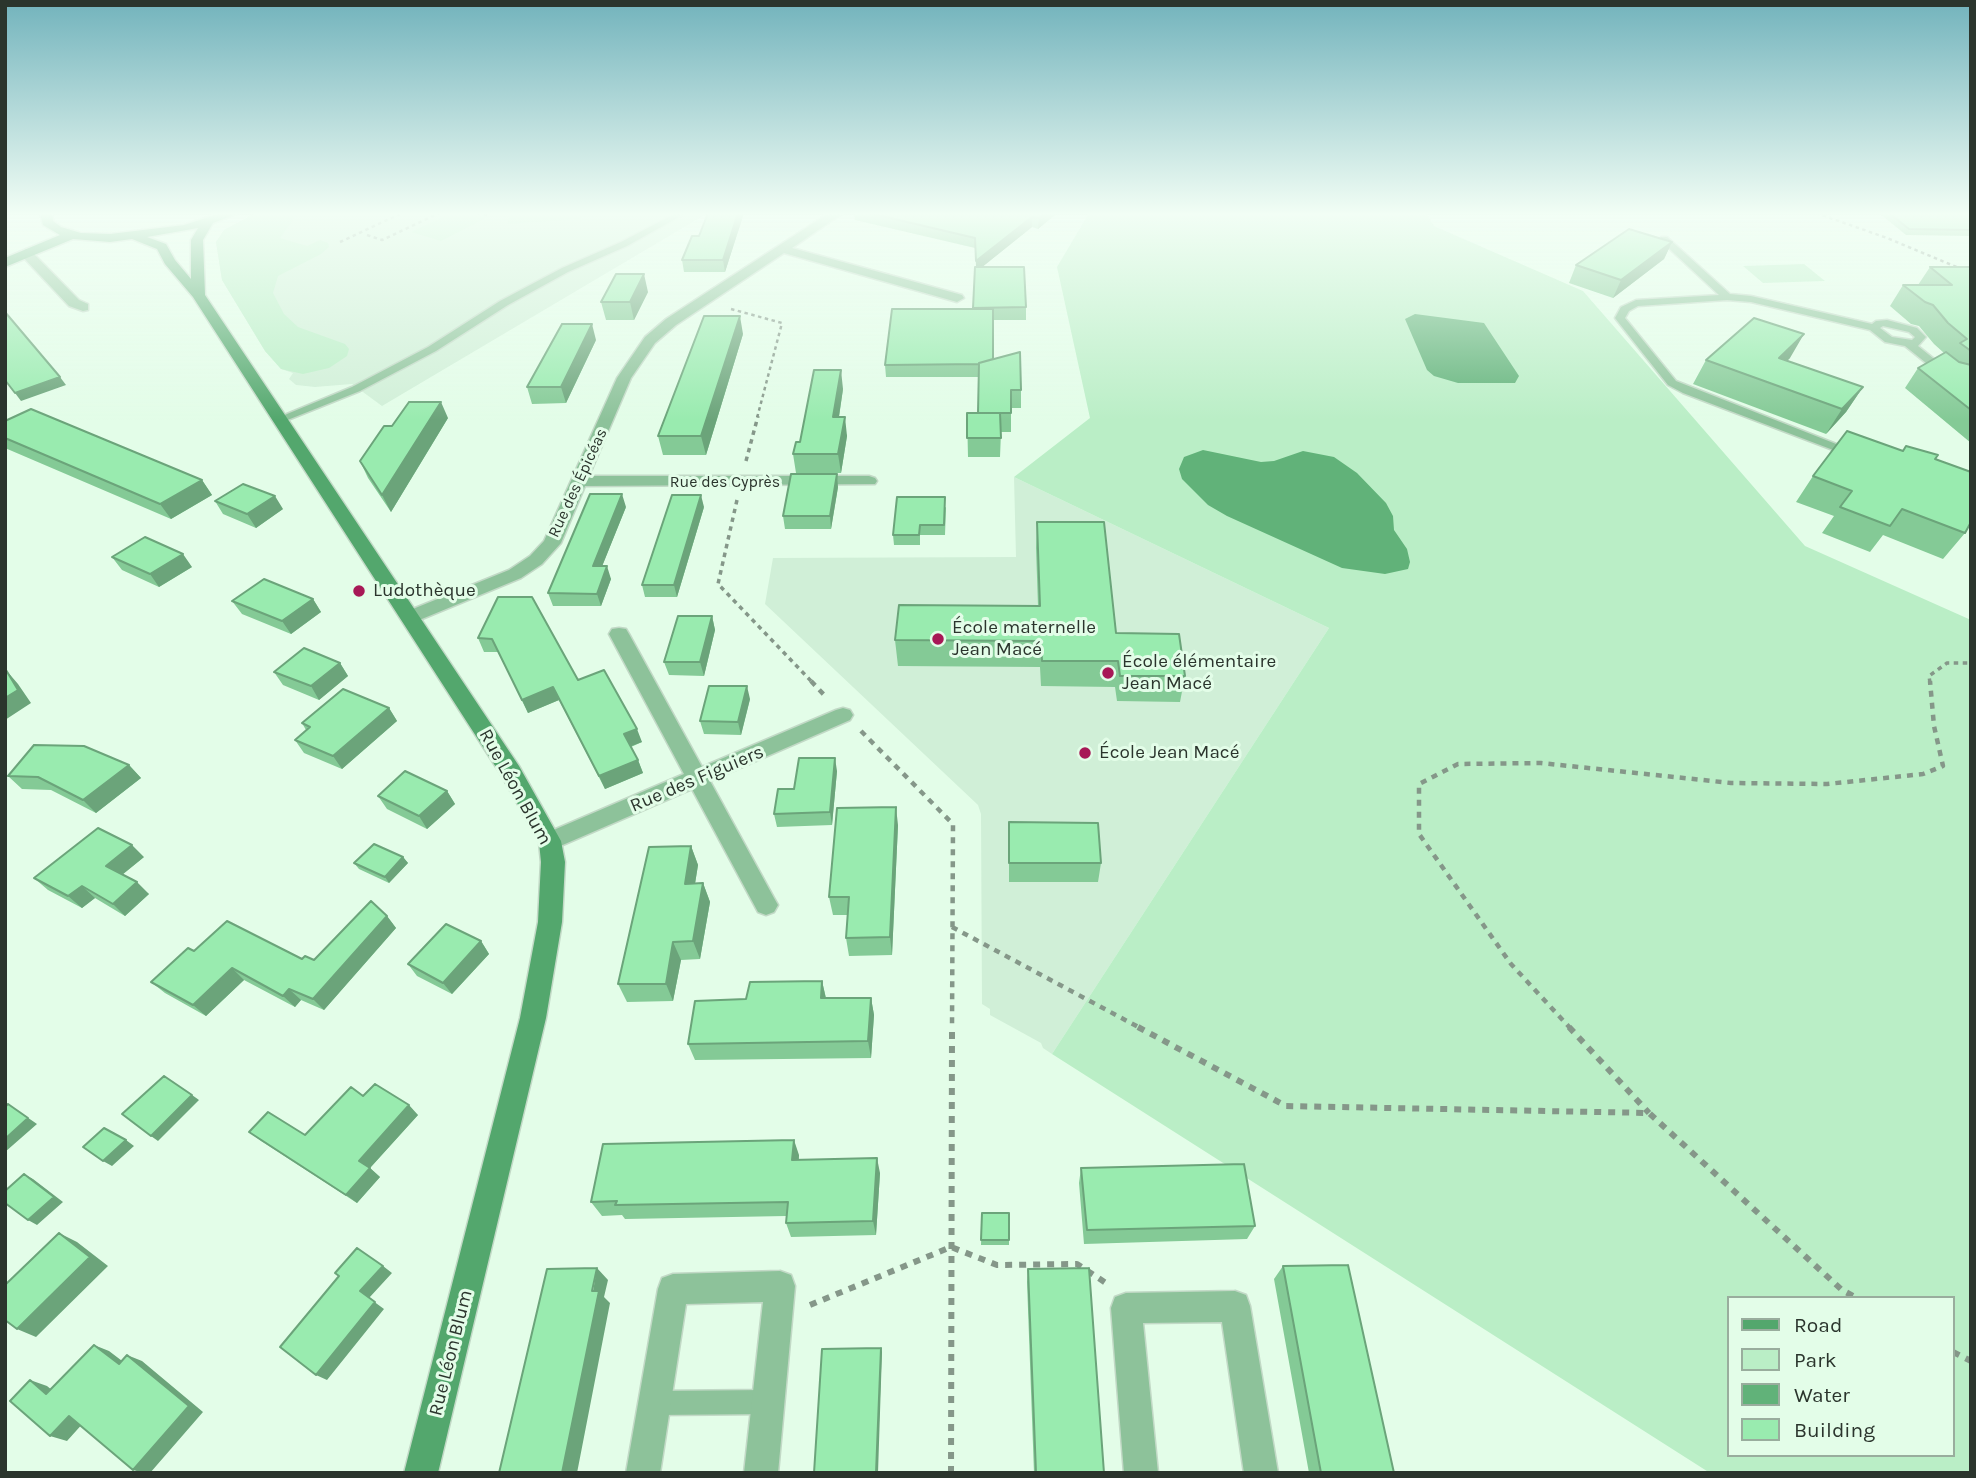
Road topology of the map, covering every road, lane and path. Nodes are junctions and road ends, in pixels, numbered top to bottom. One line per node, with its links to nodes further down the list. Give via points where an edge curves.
1 (54, 282): 12 (street)
2 (187, 282): 8 (main road, Rue Léon Blum)
3 (198, 282): 8 (main road)
4 (543, 282): 16 (lane, via 356,389)
5 (732, 282): 11 (street, Rue des Épicéas)
6 (900, 282): 10 (street)
7 (1711, 282): 9 (lane)
8 (198, 295): 16 (main road, Rue Léon Blum)
9 (1727, 297): 13 (lane); 17 (lane, via 1636,303 1620,318 1679,387)
10 (957, 298)
11 (703, 301): 18 (street, Rue des Épicéas, via 671,322 637,356); 20 (path, via 782,323)
12 (83, 307)
13 (1874, 328): 14 (lane, via 1889,340); 14 (lane, via 1880,323 1905,326 1921,337)
14 (1908, 343): 15 (lane, via 1950,377)
15 (1971, 384)
16 (281, 419): 21 (main road, Rue Léon Blum)
17 (1870, 459)
18 (581, 481): 20 (street, Rue des Cyprès); 21 (street, Rue des Épicéas, via 552,543 536,560 515,574)
19 (869, 481): 20 (street, Rue des Cyprès)
20 (741, 482): 24 (path, via 718,584)
21 (410, 617): 26 (main road, Rue Léon Blum)
22 (619, 634): 25 (street)
23 (1971, 663): 29 (path, via 1947,663 1929,676 1943,766 1923,774 1827,784 1731,783 1541,763 1458,764 1419,784 1419,834 1511,964)
24 (843, 715): 25 (street, Rue des Figuiers); 28 (path, via 953,824)
25 (698, 779): 26 (street, Rue des Figuiers); 27 (street)
26 (550, 841): 38 (main road, Rue Léon Blum, via 550,922 533,1018)
27 (766, 905)
28 (952, 927): 29 (path, via 1286,1106); 30 (path)
29 (1649, 1113): 31 (path)
30 (951, 1247): 32 (path, via 997,1265 1077,1264 1110,1286); 33 (path); 41 (path)
31 (1853, 1296)
32 (1126, 1308): 42 (street); 43 (street, via 1235,1306)
33 (776, 1319): 36 (street); 37 (street, via 780,1286 673,1289)
34 (1955, 1353): 35 (path)
35 (1971, 1361)
36 (768, 1402): 37 (lane); 40 (street)
37 (654, 1404): 39 (street)
38 (421, 1473)
39 (643, 1473)
40 (761, 1473)
41 (951, 1473)
42 (1141, 1473)
43 (1261, 1473)

